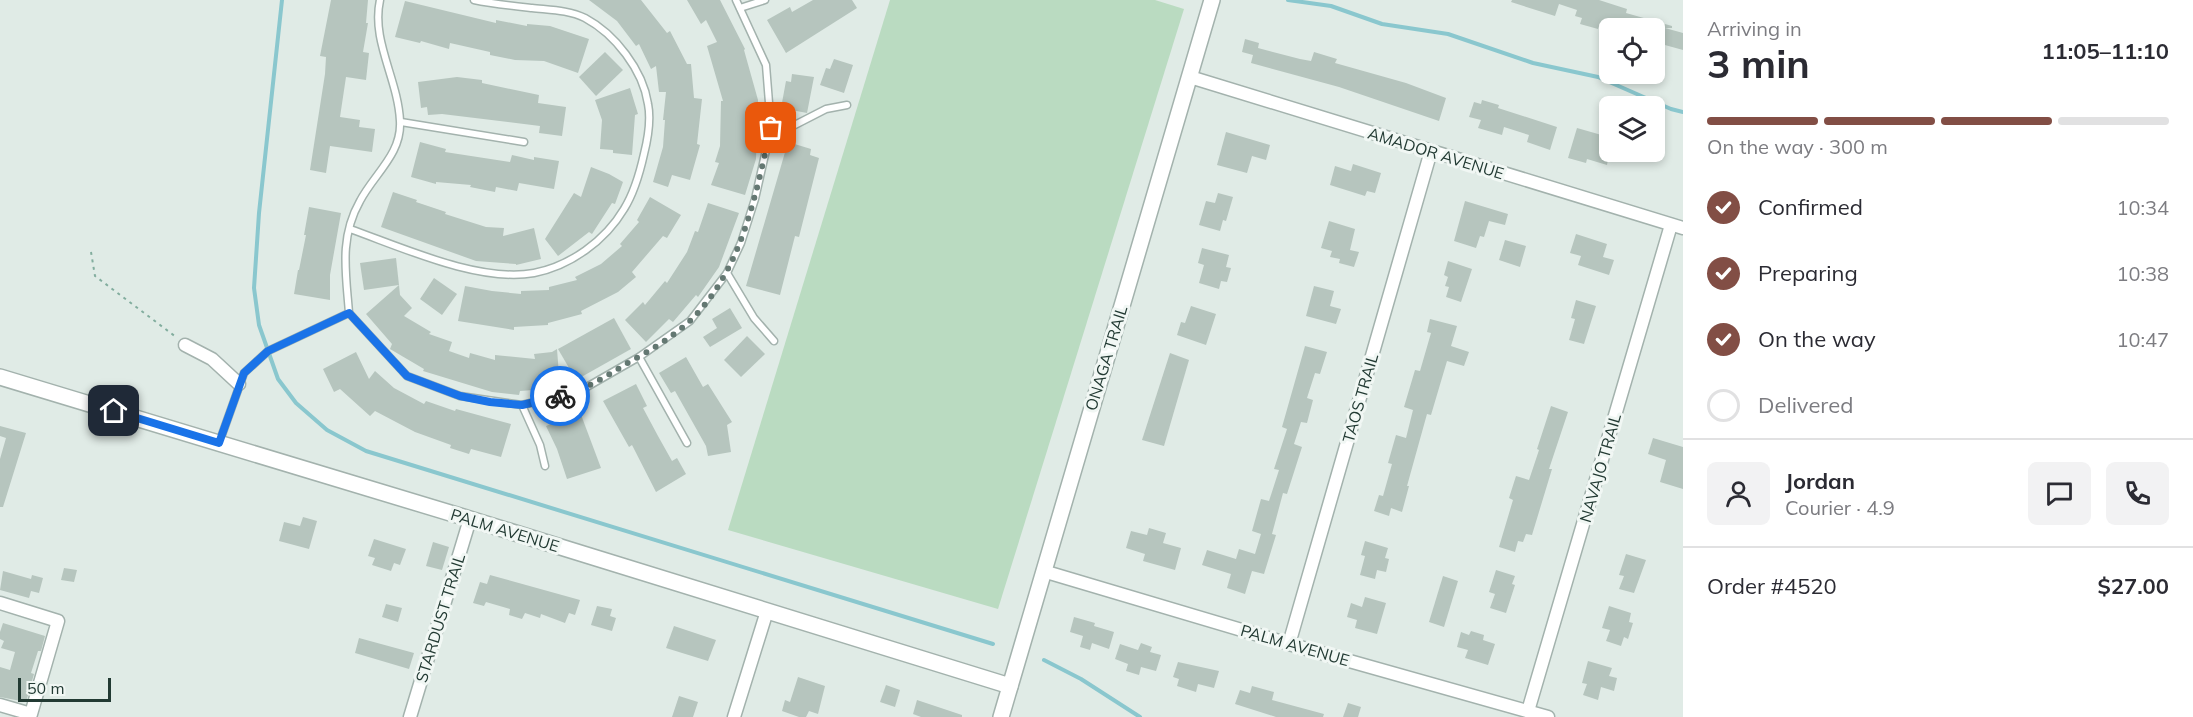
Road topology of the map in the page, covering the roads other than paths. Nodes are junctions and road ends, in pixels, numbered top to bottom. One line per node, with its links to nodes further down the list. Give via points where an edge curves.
1 (380, 0): 9 (lane, via 379,38 389,65)
2 (474, 0): 14 (lane, via 566,11 586,19 628,54 648,104 648,139 641,170 625,209 604,235 557,267 508,275 481,272)
3 (736, 0): 6 (lane)
4 (765, 0): 6 (lane)
5 (1212, 0): 7 (street, ONAGA TRAIL)
6 (741, 8): 10 (lane, via 766,65)
7 (1190, 77): 12 (street, AMADOR AVENUE); 27 (street, ONAGA TRAIL)
8 (847, 105): 10 (lane, via 826,109 787,129)
9 (400, 122): 11 (lane); 14 (lane, via 395,147 359,201)
10 (771, 128): 15 (lane, via 755,199)
11 (524, 142)
12 (1431, 151): 13 (street, AMADOR AVENUE); 30 (street, TAOS TRAIL)
13 (1677, 226): 33 (street, NAVAJO TRAIL)
14 (350, 229): 16 (lane, via 344,273)
15 (727, 273): 17 (lane, via 754,318); 19 (lane, via 690,321)
16 (349, 313): 21 (lane, via 268,351 244,373); 22 (lane, via 407,376 460,396)
17 (774, 341)
18 (185, 345): 21 (street, via 212,359)
19 (639, 357): 22 (lane, via 578,392); 23 (lane)
20 (0, 377): 24 (street, PALM AVENUE)
21 (239, 384): 24 (lane)
22 (522, 405): 25 (lane)
23 (687, 442)
24 (219, 443): 26 (street, PALM AVENUE)
25 (545, 466)
26 (470, 519): 29 (street, PALM AVENUE); 34 (street, STARDUST TRAIL)
27 (1043, 571): 30 (street, PALM AVENUE); 31 (street, ONAGA TRAIL)
28 (0, 603): 32 (street, via 58,621 30,714)
29 (767, 611): 31 (street, PALM AVENUE); 35 (street)
30 (1289, 644): 33 (street, PALM AVENUE)
31 (1010, 686): 36 (street, ONAGA TRAIL)
32 (0, 705)
33 (1528, 711): 37 (street, PALM AVENUE)
34 (410, 717)
35 (734, 717)
36 (1000, 717)
37 (1548, 717)

